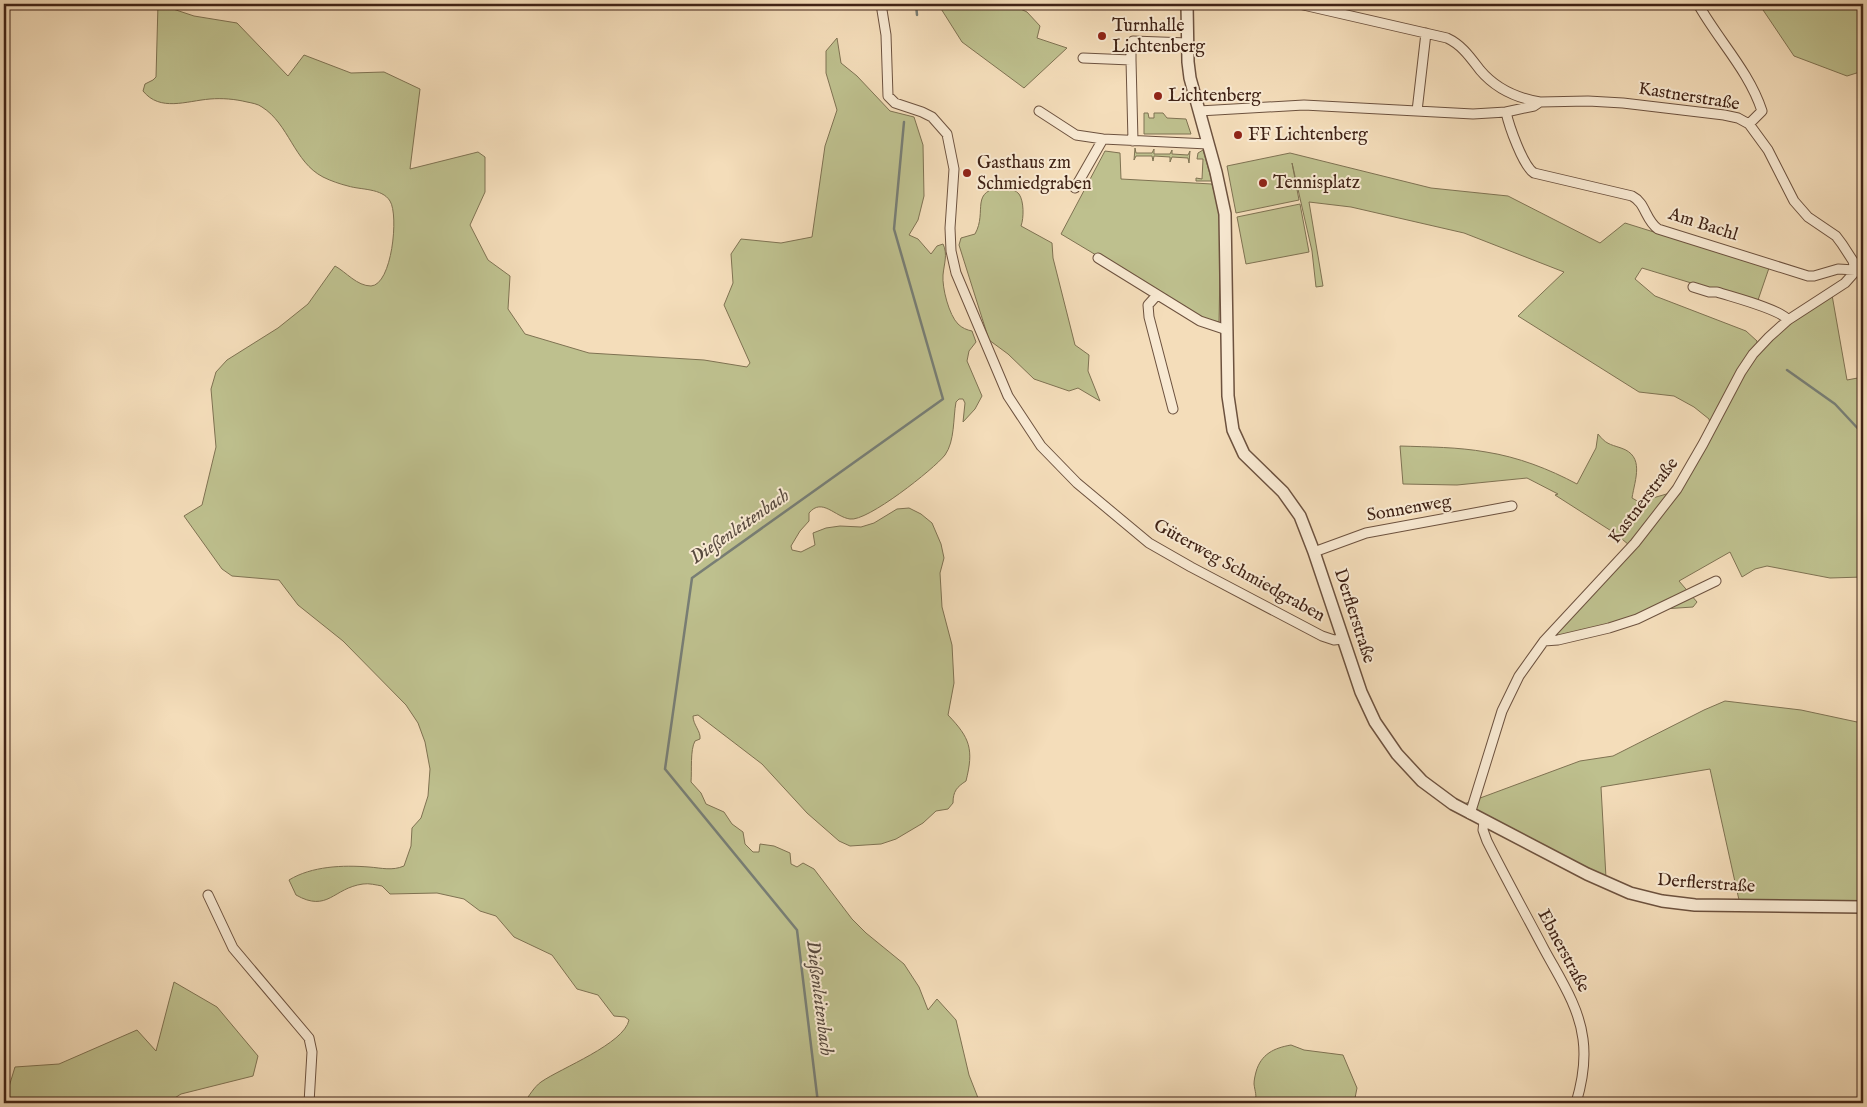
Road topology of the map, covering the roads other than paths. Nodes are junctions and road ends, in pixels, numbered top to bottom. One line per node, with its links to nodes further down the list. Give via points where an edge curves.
1 (880, 4): 29 (street, Güterweg Schmiedgraben, via 886,35 888,96 895,103 932,117 948,139 954,169 950,228 953,261 1005,390 1026,426 1051,458 1140,536 1322,636 1334,640)
2 (1187, 4): 6 (street, Derflerstraße)
3 (1299, 4): 5 (street)
4 (1698, 4): 14 (street, via 1757,95 1762,111)
5 (1426, 33): 9 (street, via 1459,45 1497,87); 10 (street)
6 (1188, 43): 8 (street, via 1133,41 1130,44); 12 (street, Derflerstraße, via 1190,78)
7 (1083, 58): 8 (street)
8 (1131, 60): 16 (street)
9 (1540, 102): 13 (street, Kastnerstraße); 14 (street, Kastnerstraße, via 1623,103 1738,118)
10 (1417, 110): 12 (street, Kastnerstraße, via 1304,105); 13 (street, Kastnerstraße, via 1473,114)
11 (1039, 111): 15 (street, via 1076,135)
12 (1199, 111): 17 (street, Derflerstraße)
13 (1506, 112): 20 (street, Am Bachl, via 1524,162 1534,173 1632,196 1640,202 1658,229 1808,276 1838,269)
14 (1749, 124): 20 (street, Kastnerstraße, via 1768,150 1794,201 1808,217 1836,236 1854,261)
15 (1103, 139): 16 (street); 18 (street)
16 (1133, 141): 17 (street)
17 (1208, 144): 24 (street, Derflerstraße, via 1225,214)
18 (1075, 188)
19 (1098, 258): 22 (street)
20 (1855, 270): 23 (street, Kastnerstraße, via 1845,283)
21 (1693, 287): 23 (street, via 1774,311)
22 (1156, 295): 24 (street, via 1200,322); 25 (street, via 1148,305 1149,316)
23 (1788, 320): 30 (street, Kastnerstraße, via 1768,337 1746,364 1677,489 1635,543)
24 (1227, 330): 27 (street, Derflerstraße, via 1228,406 1235,436 1248,459 1296,509)
25 (1173, 409)
26 (1512, 506): 27 (street, Sonnenweg, via 1366,533)
27 (1314, 552): 29 (street, Derflerstraße)
28 (1716, 581): 30 (street, via 1637,619)
29 (1342, 638): 31 (street, Derflerstraße, via 1363,698 1386,739 1422,781)
30 (1544, 641): 31 (street, Kastnerstraße, via 1519,676 1502,711)
31 (1470, 814): 32 (street, Derflerstraße)
32 (1484, 821): 34 (street, Derflerstraße, via 1616,887 1662,901 1695,905); 36 (street, Ebnerstraße, via 1486,841 1577,1014 1584,1056)
33 (208, 895): 35 (street, via 233,948 309,1038 312,1052)
34 (1863, 907)
35 (308, 1103)
36 (1576, 1103)

